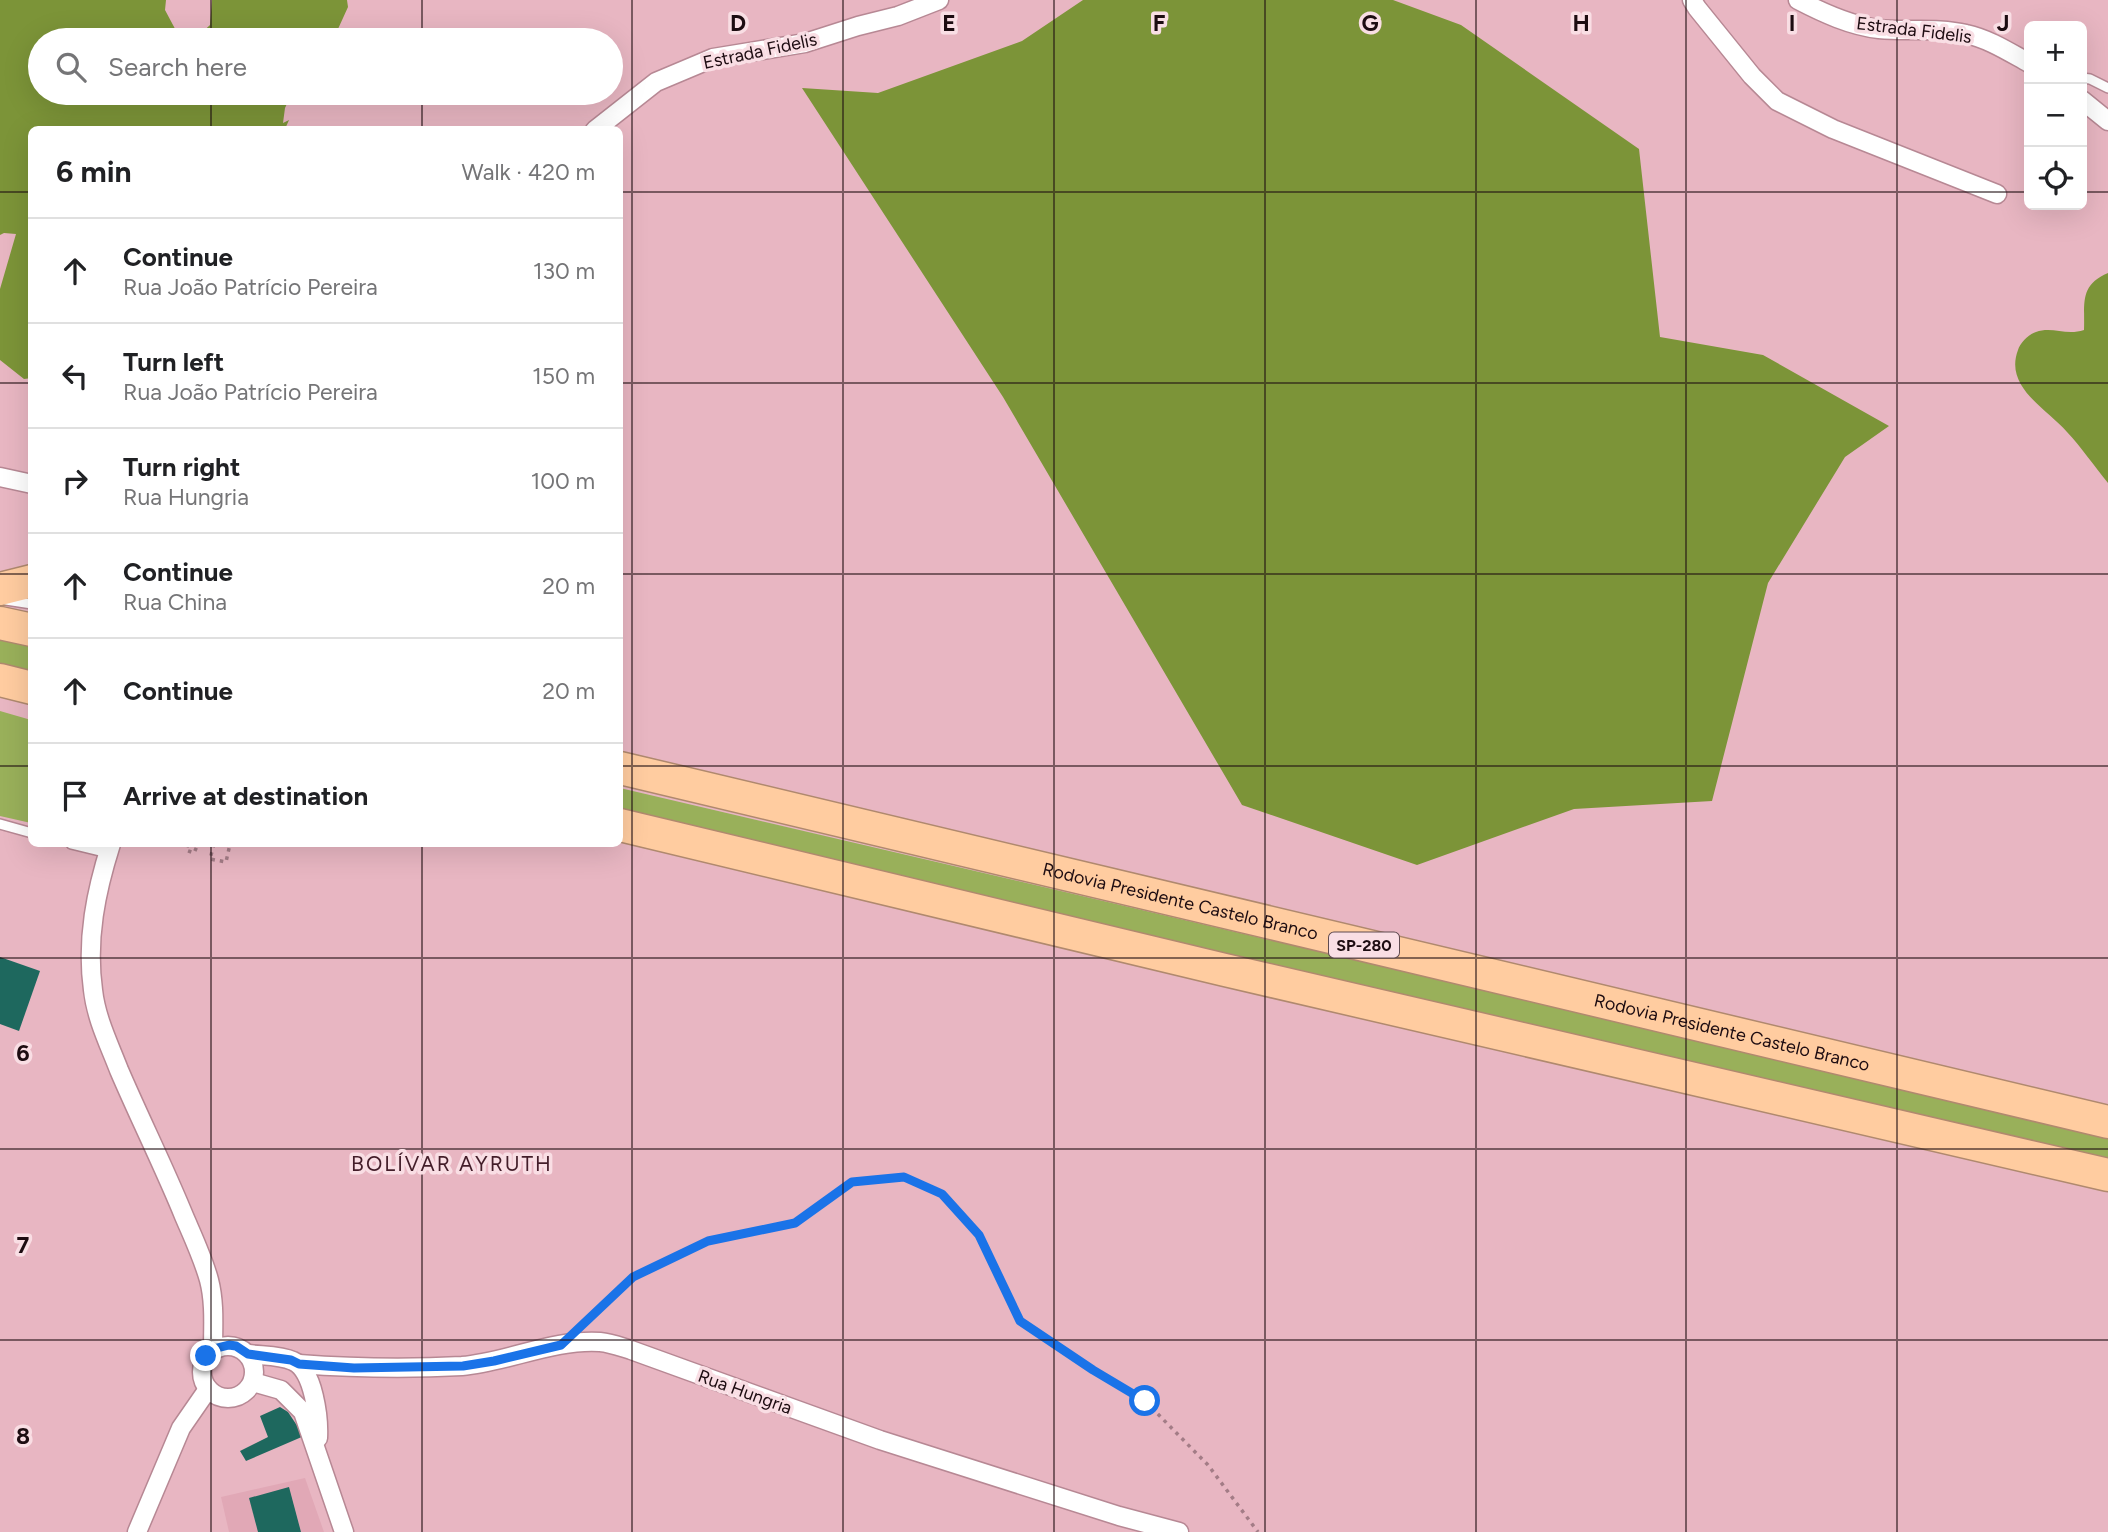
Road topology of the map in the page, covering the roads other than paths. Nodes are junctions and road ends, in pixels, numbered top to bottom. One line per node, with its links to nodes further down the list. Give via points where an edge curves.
1 (939, 0): 9 (street, Estrada Fidelis, via 805,43 713,58 656,82)
2 (1692, 0): 10 (street, via 1776,101 1833,129)
3 (1798, 0): 4 (street, Estrada Fidelis, via 1839,19 1878,29 1966,34)
4 (2024, 60)
5 (2087, 79): 6 (lane)
6 (2108, 88)
7 (2087, 104): 8 (street)
8 (2108, 121)
9 (600, 126)
10 (1997, 194)
11 (0, 477): 12 (street)
12 (28, 483)
13 (28, 582): 14 (highway)
14 (0, 589)
15 (0, 599): 16 (lane)
16 (28, 603)
17 (0, 623): 18 (highway)
18 (28, 629)
19 (623, 769): 24 (highway, Rodovia Presidente Castelo Branco / SP-280)
20 (0, 824): 22 (lane)
21 (623, 826): 25 (highway)
22 (28, 832)
23 (109, 848): 26 (street, via 91,931 93,992 101,1025 131,1098 196,1242)
24 (2108, 1122)
25 (2108, 1175)
26 (213, 1302): 27 (street); 28 (street)
27 (213, 1349): 28 (street, via 229,1345); 31 (street, via 201,1373)
28 (242, 1350): 29 (street, Rua Hungria); 30 (street, via 253,1360)
29 (299, 1364): 32 (street, via 310,1382 318,1424); 35 (street, Rua Hungria, via 463,1366 561,1345 603,1342 880,1440)
30 (253, 1382): 31 (street, via 232,1398); 32 (street, via 281,1390 293,1401 303,1412)
31 (208, 1389): 33 (street, via 181,1428)
32 (317, 1452): 34 (street)
33 (137, 1532)
34 (344, 1532)
35 (1179, 1532)

